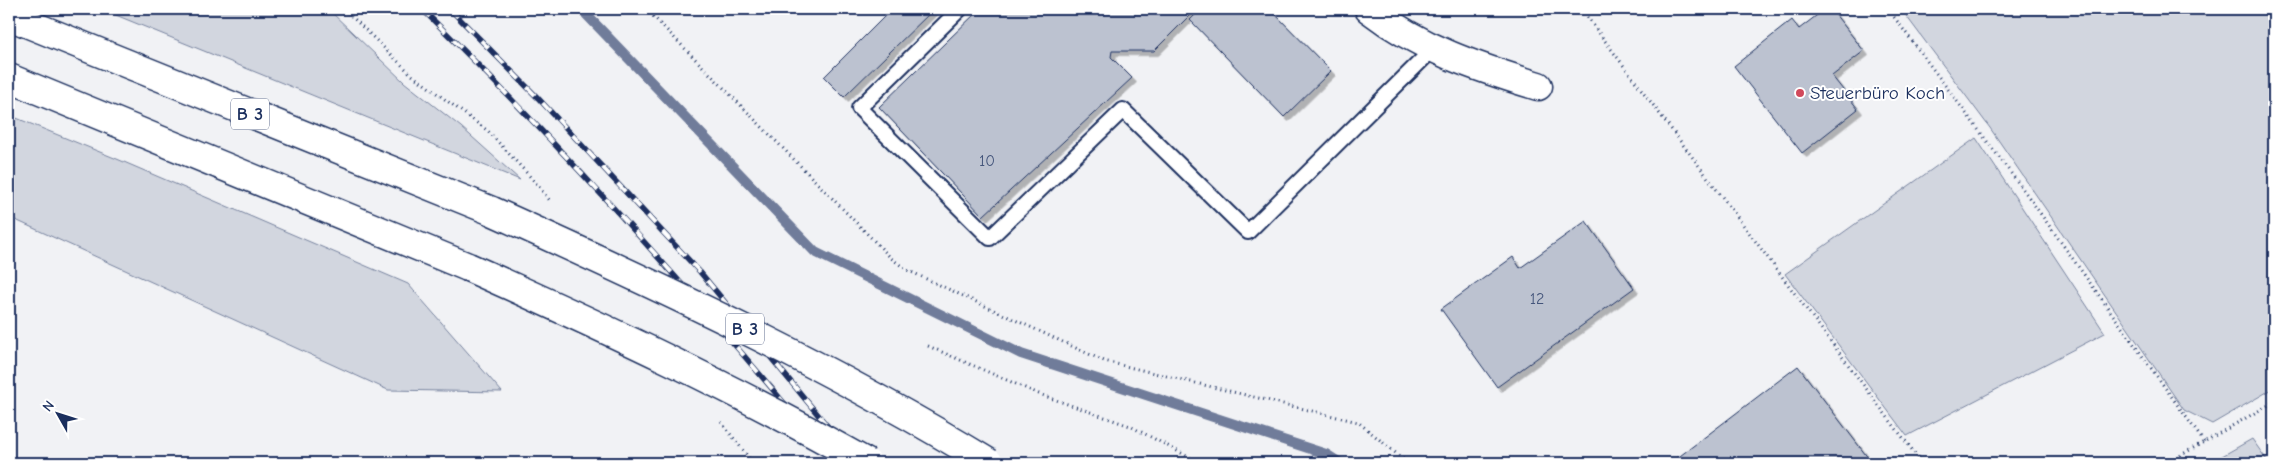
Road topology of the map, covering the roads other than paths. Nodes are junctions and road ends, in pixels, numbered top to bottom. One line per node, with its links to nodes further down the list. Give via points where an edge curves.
1 (960, 9): 4 (lane, via 859,108 990,238 1123,110 1248,232)
2 (1369, 9): 4 (main road)
3 (9, 16): 8 (main road, B 3, bridge, via 492,211 616,267 857,388)
4 (1433, 49): 6 (main road)
5 (9, 78): 7 (main road, bridge, via 468,267 591,322 710,379)
6 (1538, 86)
7 (867, 463)
8 (989, 463)

